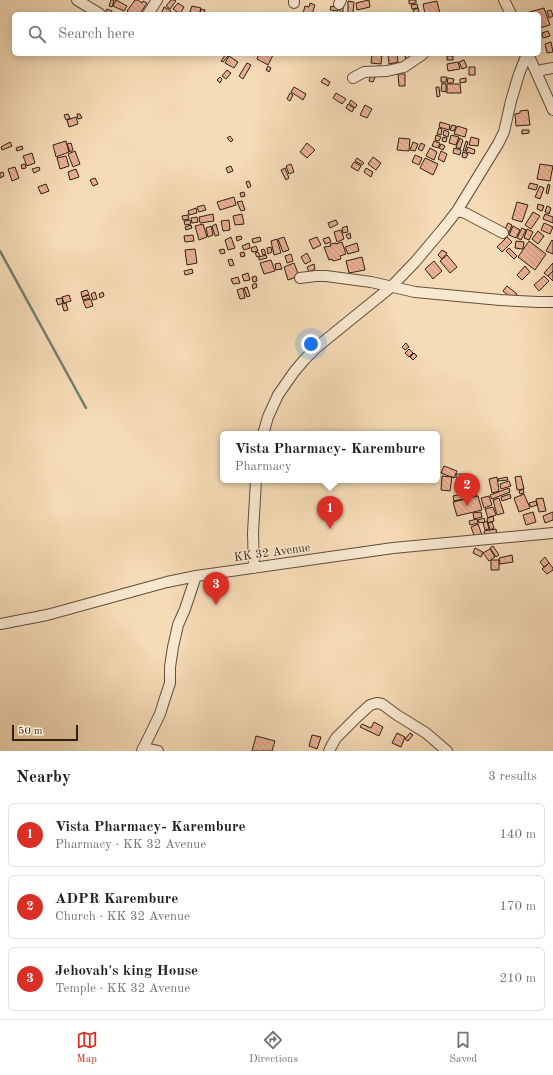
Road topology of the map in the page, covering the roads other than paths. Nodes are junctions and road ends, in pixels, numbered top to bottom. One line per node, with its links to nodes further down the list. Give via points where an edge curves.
1 (77, 0): 4 (street)
2 (157, 0): 5 (street)
3 (504, 0): 6 (street)
4 (97, 12)
5 (149, 12)
6 (509, 12)
7 (420, 56): 12 (street, via 404,67 364,72)
8 (527, 56): 14 (street, via 519,74 504,132)
9 (529, 56): 13 (street)
10 (553, 68): 11 (street)
11 (542, 70)
12 (353, 78)
13 (553, 110)
14 (457, 211): 15 (street); 17 (street)
15 (503, 233)
16 (300, 278): 17 (street, via 347,278)
17 (391, 287): 18 (street, via 477,298); 19 (street, via 317,347 294,372 278,395)
18 (553, 302)
19 (264, 431)
20 (256, 483): 22 (street)
21 (553, 534): 22 (street, KK 32 Avenue, via 393,548)
22 (254, 568): 23 (street, KK 32 Avenue)
23 (196, 576): 24 (street, KK 32 Avenue, via 47,615); 25 (street, via 178,625 170,667 170,683 160,714)
24 (0, 624)
25 (142, 750): 26 (street)
26 (158, 751)
27 (329, 751): 28 (street, via 336,738 352,722 370,705 377,703 426,733)
28 (447, 751)

